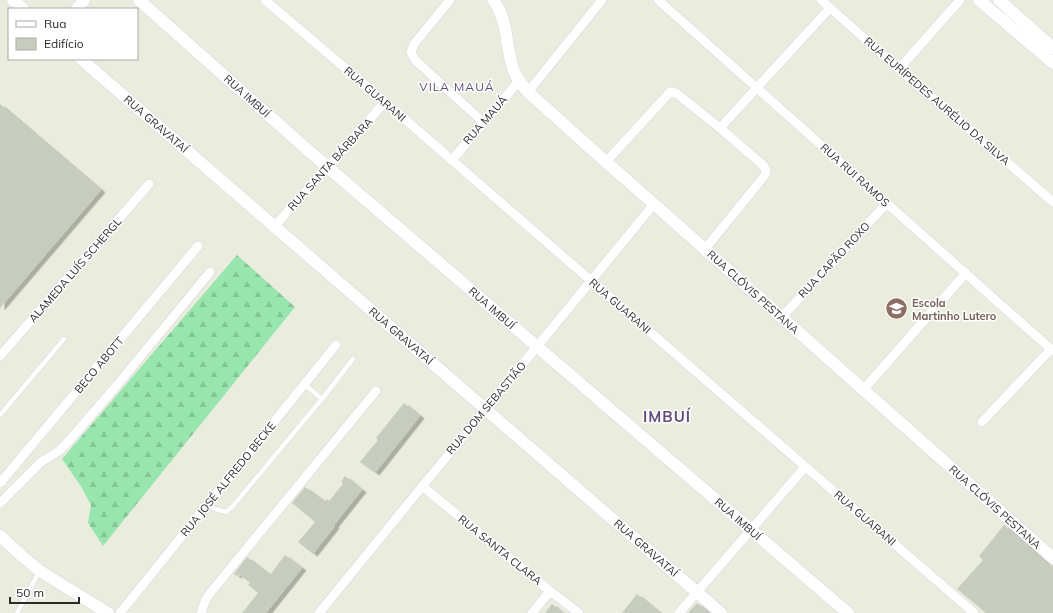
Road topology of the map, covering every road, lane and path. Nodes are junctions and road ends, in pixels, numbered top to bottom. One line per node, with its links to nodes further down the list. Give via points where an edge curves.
1 (13, 0): 13 (street)
2 (84, 0): 14 (street)
3 (139, 0): 28 (street, RUA IMBUÍ)
4 (265, 0): 23 (street, RUA GUARANI)
5 (450, 0): 24 (street, via 414,44 411,52 415,60)
6 (493, 0): 20 (street, RUA CLÓVIS PESTANA, via 502,16 514,70)
7 (602, 0): 22 (street)
8 (658, 0): 21 (street, RUA RUI RAMOS)
9 (821, 0): 15 (street, RUA EURÍPEDES AURÉLIO DA SILVA)
10 (960, 0): 19 (street)
11 (979, 0): 16 (street)
12 (999, 0): 16 (street)
13 (22, 8)
14 (78, 8)
15 (830, 8): 19 (street, RUA EURÍPEDES AURÉLIO DA SILVA); 21 (street)
16 (1050, 48): 18 (street)
17 (82, 60): 33 (street, RUA GRAVATAÍ)
18 (1053, 63)
19 (899, 69): 30 (street, RUA EURÍPEDES AURÉLIO DA SILVA)
20 (519, 81): 22 (street, RUA CLÓVIS PESTANA); 24 (street, RUA MAUÁ)
21 (757, 88): 25 (street); 31 (street, RUA RUI RAMOS)
22 (528, 92): 27 (street, RUA CLÓVIS PESTANA)
23 (385, 102): 26 (street, RUA GUARANI); 28 (street, RUA SANTA BÁRBARA)
24 (483, 122): 26 (street, RUA MAUÁ)
25 (720, 128): 27 (street, via 676,93 670,92); 35 (street, via 766,170 765,175)
26 (452, 160): 38 (street, RUA GUARANI)
27 (606, 162): 32 (street, RUA CLÓVIS PESTANA)
28 (327, 168): 33 (street, RUA SANTA BÁRBARA); 42 (street, RUA IMBUÍ)
29 (149, 184): 44 (street, ALAMEDA LUÍS SCHERGL)
30 (1053, 202)
31 (887, 203): 37 (street, RUA RUI RAMOS); 39 (street, RUA CAPÃO ROXO)
32 (654, 204): 35 (street, RUA CLÓVIS PESTANA); 38 (street, RUA DOM SEBASTIÃO)
33 (274, 227): 50 (street, RUA GRAVATAÍ)
34 (198, 246): 54 (street, BECO ABOTT)
35 (705, 249): 39 (street, RUA CLÓVIS PESTANA)
36 (210, 272): 56 (street, via 68,442 41,462)
37 (966, 273): 43 (street, RUA RUI RAMOS); 47 (street)
38 (591, 281): 42 (street, RUA DOM SEBASTIÃO); 53 (street, RUA GUARANI)
39 (782, 317): 47 (street, RUA CLÓVIS PESTANA)
40 (64, 339): 51 (lane)
41 (336, 345): 46 (street, RUA JOSÉ ALFREDO BECKE)
42 (537, 347): 50 (street, RUA DOM SEBASTIÃO); 58 (street, RUA IMBUÍ)
43 (1052, 350): 52 (street)
44 (0, 356)
45 (353, 359): 49 (lane)
46 (304, 384): 49 (lane); 57 (street, RUA JOSÉ ALFREDO BECKE)
47 (863, 390): 60 (street, RUA CLÓVIS PESTANA)
48 (376, 391): 67 (street, via 211,592)
49 (322, 399): 57 (lane, via 233,506 226,512 214,509)
50 (486, 410): 55 (street, RUA DOM SEBASTIÃO); 63 (street, RUA GRAVATAÍ)
51 (0, 415)
52 (982, 422)
53 (805, 467): 58 (street); 74 (street, RUA GUARANI)
54 (0, 483)
55 (422, 486): 62 (street, RUA SANTA CLARA); 68 (street, RUA DOM SEBASTIÃO)
56 (0, 503)
57 (208, 504): 66 (street, RUA JOSÉ ALFREDO BECKE)
58 (750, 530): 63 (street); 73 (street, RUA IMBUÍ)
59 (0, 536): 61 (street)
60 (1053, 558)
61 (40, 571): 64 (lane); 65 (street)
62 (550, 591): 69 (street); 70 (street, RUA SANTA CLARA)
63 (697, 592): 71 (street); 72 (street, RUA GRAVATAÍ)
64 (17, 613)
65 (108, 613)
66 (120, 613)
67 (201, 613)
68 (319, 613)
69 (532, 613)
70 (579, 613)
71 (679, 613)
72 (721, 613)
73 (848, 613)
74 (974, 613)

